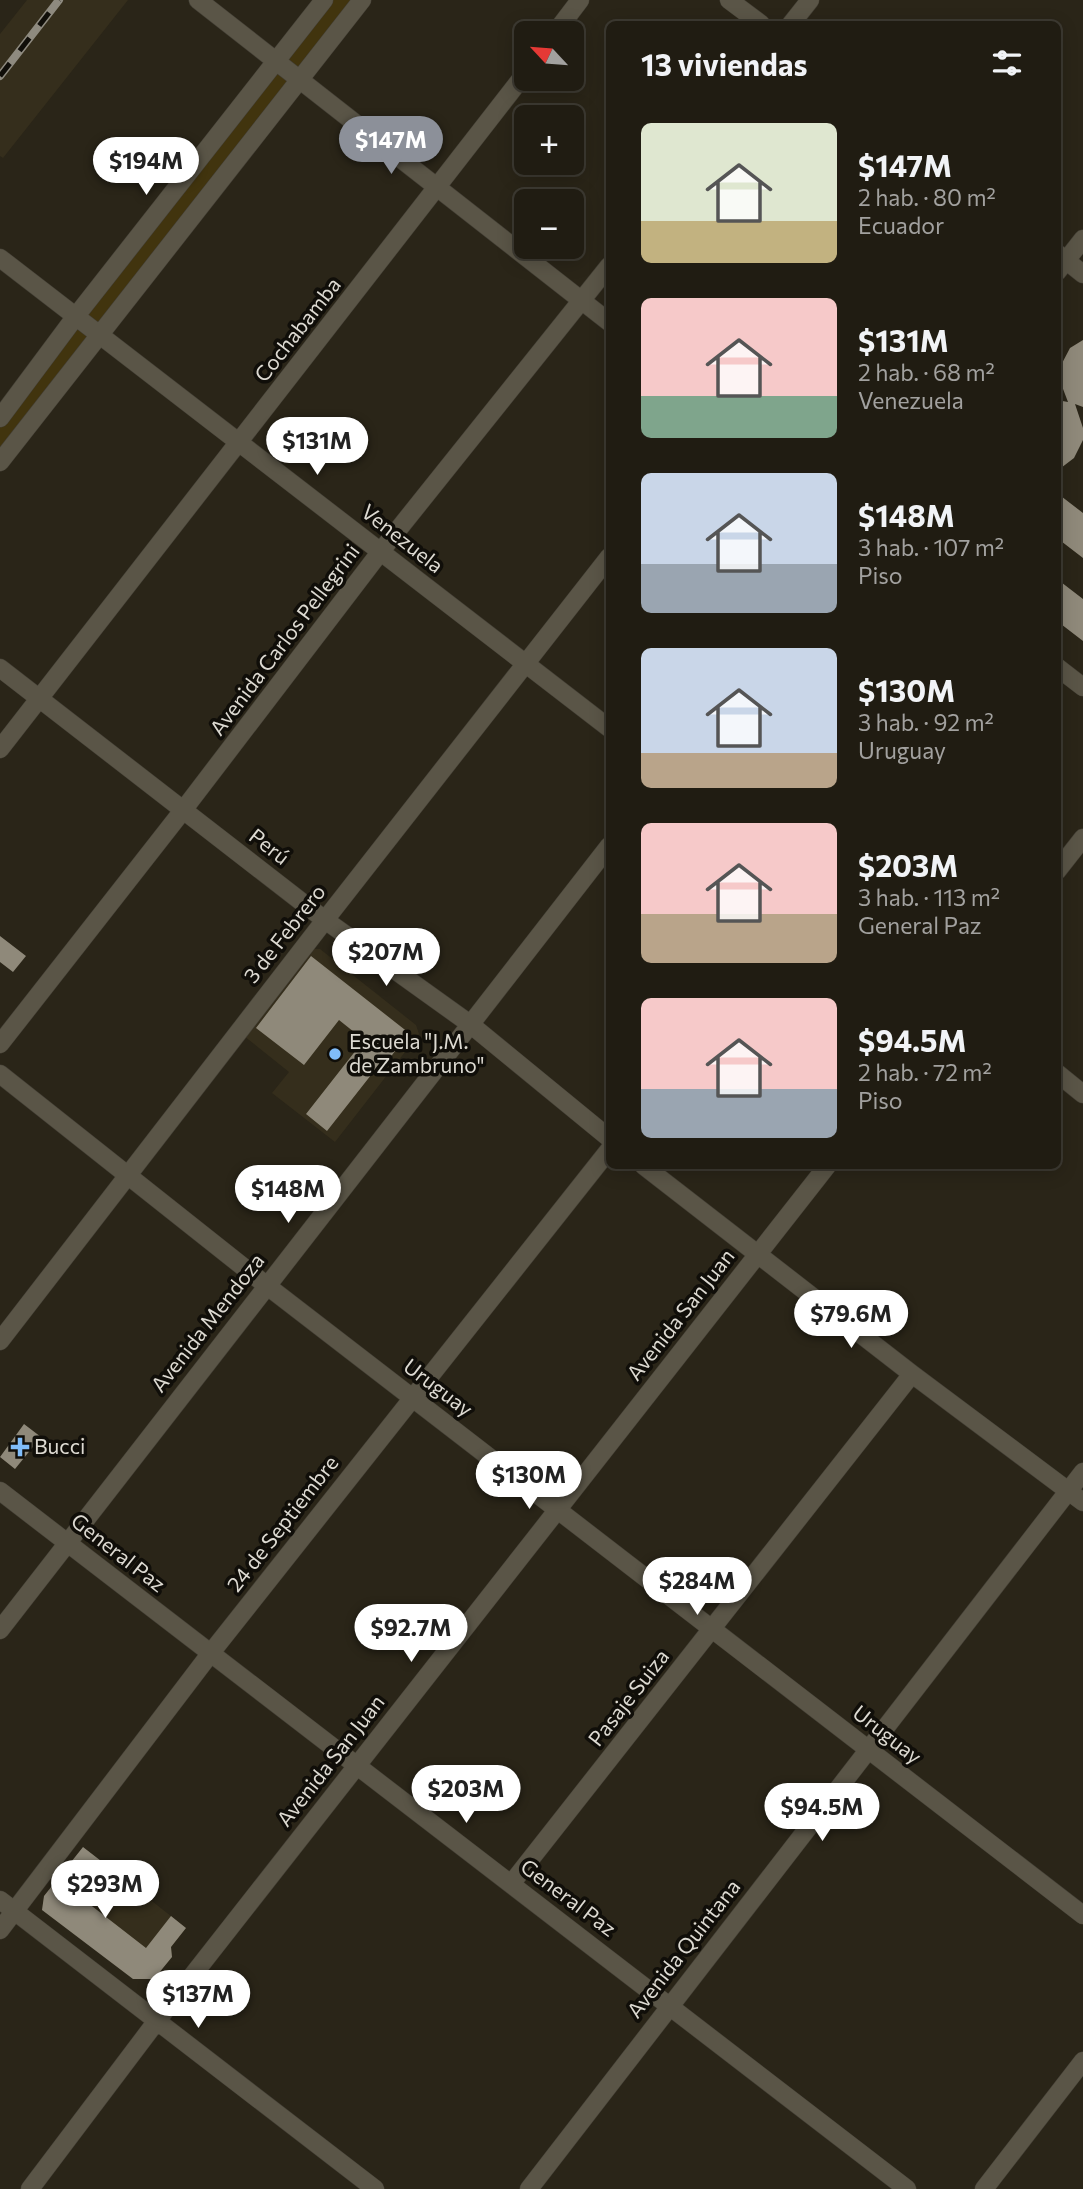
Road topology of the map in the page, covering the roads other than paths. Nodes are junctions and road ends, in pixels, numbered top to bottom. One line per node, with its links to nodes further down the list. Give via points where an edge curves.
1 (198, 0): 10 (street)
2 (324, 0): 10 (street)
3 (362, 0): 11 (street)
4 (580, 0): 7 (street)
5 (729, 0): 8 (street)
6 (810, 0): 9 (street)
7 (564, 21)
8 (757, 21)
9 (793, 21)
10 (276, 63): 11 (street); 21 (street)
11 (299, 81): 13 (street); 23 (street)
12 (514, 88): 13 (street, Cochabamba)
13 (438, 188): 20 (street); 25 (street, Cochabamba)
14 (1083, 239): 16 (street)
15 (0, 258): 21 (street, Venezuela)
16 (1061, 261)
17 (1061, 263): 19 (street)
18 (606, 270): 20 (street, Avenida Carlos Pellegrini)
19 (1083, 274)
20 (583, 301): 22 (street); 27 (street, Avenida Carlos Pellegrini)
21 (76, 316): 23 (street, Venezuela); 24 (street)
22 (606, 320)
23 (100, 335): 25 (street, Venezuela); 26 (street)
24 (0, 418)
25 (239, 441): 27 (street, Venezuela); 33 (street, Cochabamba)
26 (0, 462)
27 (381, 551): 29 (street, Venezuela); 36 (street, Avenida Carlos Pellegrini)
28 (606, 561): 29 (street, 3 de Febrero)
29 (525, 663): 34 (street, Venezuela); 40 (street, 3 de Febrero)
30 (0, 668): 33 (street, Perú)
31 (1061, 670): 32 (street)
32 (1083, 687)
33 (39, 699): 35 (street, Cochabamba); 36 (street, Perú)
34 (606, 726)
35 (0, 749)
36 (184, 809): 40 (street, Perú); 42 (street, Avenida Carlos Pellegrini)
37 (1083, 838): 39 (street)
38 (606, 850): 41 (street, Avenida Mendoza)
39 (1061, 866)
40 (325, 920): 41 (street, Perú); 50 (street, 3 de Febrero)
41 (470, 1024): 46 (street, Perú); 52 (street, Avenida Mendoza)
42 (0, 1044)
43 (0, 1074): 50 (street, Uruguay)
44 (1061, 1076): 45 (street)
45 (1083, 1094)
46 (606, 1136)
47 (606, 1154): 55 (street, 24 de Septiembre)
48 (648, 1169): 51 (street)
49 (825, 1169): 51 (street, Avenida San Juan)
50 (129, 1176): 52 (street, Uruguay); 53 (street, 3 de Febrero)
51 (759, 1253): 54 (street); 60 (street, Avenida San Juan)
52 (266, 1285): 55 (street, Uruguay); 61 (street, Avenida Mendoza)
53 (0, 1341)
54 (912, 1374): 58 (street); 62 (street, Pasaje Suiza)
55 (412, 1397): 60 (street, Uruguay); 64 (street, 24 de Septiembre)
56 (1083, 1472): 58 (street, Avenida Quintana)
57 (0, 1491): 61 (street, General Paz)
58 (1068, 1491): 59 (street); 65 (street, Avenida Quintana)
59 (1083, 1502)
60 (557, 1508): 62 (street, Uruguay); 66 (street, Avenida San Juan)
61 (66, 1542): 63 (street, Avenida Mendoza); 64 (street, General Paz)
62 (712, 1628): 65 (street, Uruguay); 67 (street, Pasaje Suiza)
63 (0, 1630)
64 (210, 1654): 66 (street, General Paz); 68 (street, 24 de Septiembre)
65 (870, 1751): 69 (street, Uruguay); 71 (street, Avenida Quintana)
66 (356, 1765): 67 (street, General Paz); 72 (street, Avenida San Juan)
67 (512, 1884): 71 (street, General Paz)
68 (7, 1906): 70 (street, 24 de Septiembre); 72 (street)
69 (1083, 1915)
70 (0, 1930)
71 (669, 2004): 76 (street, Avenida Quintana); 77 (street, General Paz)
72 (156, 2022): 74 (street, Avenida San Juan); 75 (street)
73 (1083, 2061): 78 (street)
74 (30, 2189)
75 (375, 2189)
76 (528, 2189)
77 (907, 2189)
78 (984, 2189)

